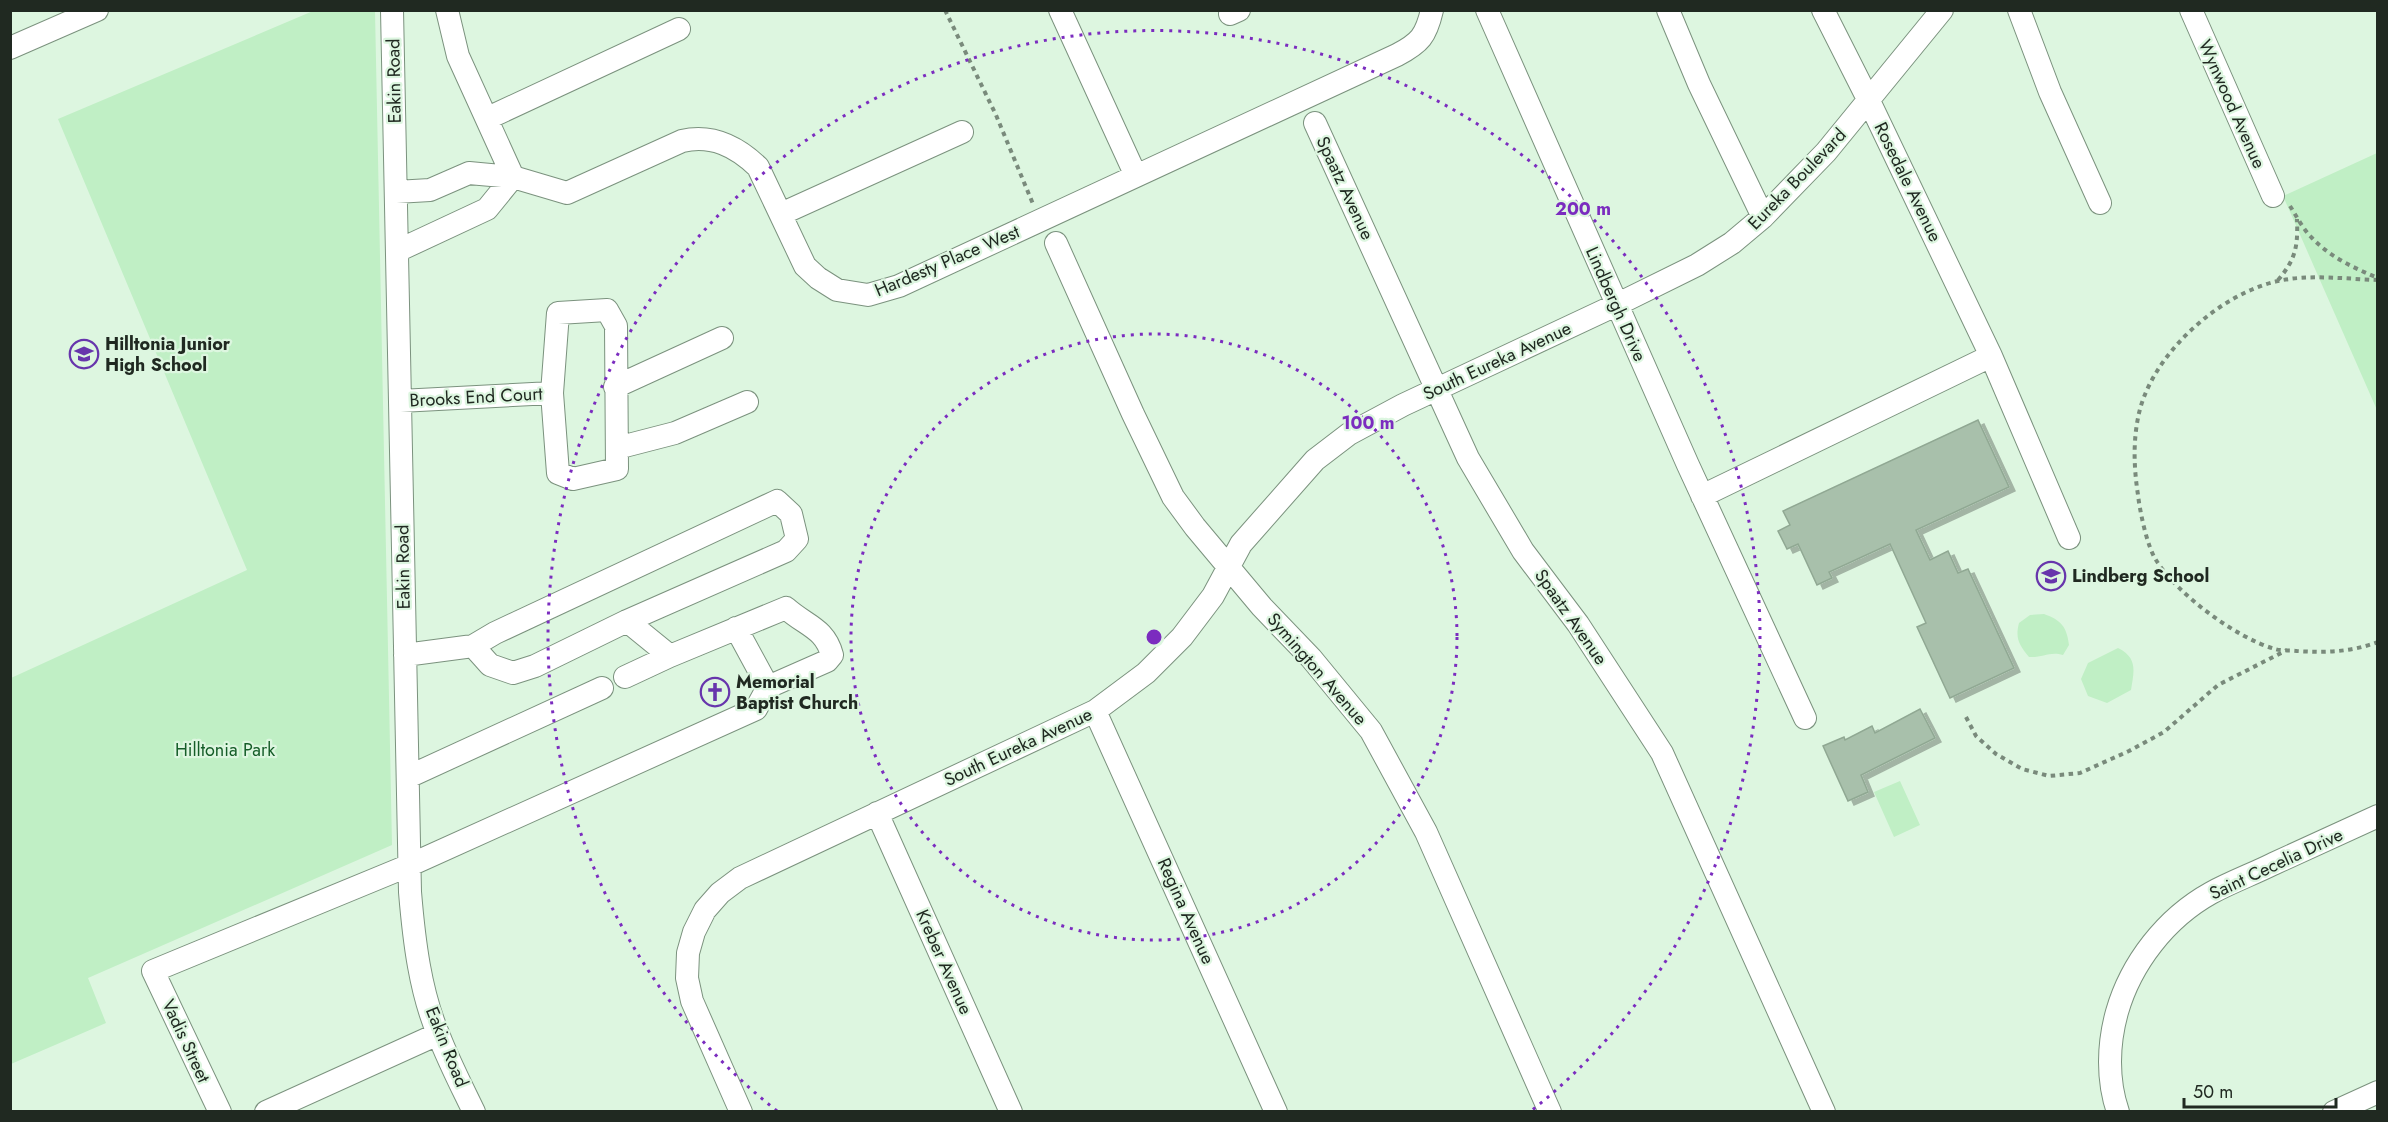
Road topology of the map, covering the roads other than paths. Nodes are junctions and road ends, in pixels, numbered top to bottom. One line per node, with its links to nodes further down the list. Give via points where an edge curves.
1 (97, 10): 13 (street)
2 (392, 10): 20 (street, Eakin Road)
3 (447, 10): 15 (street, via 458,56)
4 (1060, 10): 18 (street)
5 (1486, 10): 27 (street, Lindbergh Drive)
6 (1668, 10): 24 (street)
7 (1823, 10): 14 (street, Rosedale Avenue)
8 (2019, 10): 22 (street, via 2050,92)
9 (2191, 10): 21 (street, Wynwood Avenue)
10 (1944, 13): 14 (street, Eureka Boulevard)
11 (1429, 21): 18 (street, Hardesty Place West, via 1414,46 1397,55)
12 (679, 30): 15 (street)
13 (10, 48)
14 (1869, 101): 24 (street, Eureka Boulevard); 29 (street, Rosedale Avenue)
15 (488, 118): 19 (street)
16 (1315, 123): 31 (street, Spaatz Avenue)
17 (962, 132): 23 (street)
18 (1136, 176): 23 (street, Hardesty Place West, via 899,286 868,295 837,290 805,266)
19 (513, 177): 20 (street, Hardesty Place West, via 469,173 430,190); 23 (street, Hardesty Place West, via 567,193 682,141 715,140 745,154 758,167); 26 (street, via 487,209)
20 (396, 192): 26 (street, Eakin Road)
21 (2273, 196)
22 (2100, 203)
23 (781, 214)
24 (1763, 217): 27 (street, Eureka Boulevard, via 1697,265)
25 (1056, 243): 38 (street, Symington Avenue, via 1173,497)
26 (397, 251): 33 (street, Eakin Road)
27 (1616, 305): 31 (street, South Eureka Avenue); 36 (street, Lindbergh Drive)
28 (722, 338): 30 (street)
29 (1991, 356): 36 (street); 37 (street, Rosedale Avenue)
30 (615, 387): 32 (street, via 616,326 607,310 558,313); 35 (street)
31 (1438, 390): 38 (street, South Eureka Avenue, via 1348,434 1315,460 1241,544); 63 (street, Spaatz Avenue, via 1468,458 1523,550 1578,624 1662,753)
32 (552, 393): 33 (street, Brooks End Court); 35 (street, via 558,473 573,479 617,469)
33 (400, 401): 42 (street, Eakin Road)
34 (747, 402): 35 (street, via 675,433)
35 (617, 448)
36 (1702, 495): 48 (street, Lindbergh Drive)
37 (2069, 538)
38 (1228, 567): 47 (street, South Eureka Avenue, via 1213,596 1182,637 1146,673); 62 (street, Symington Avenue, via 1371,731 1426,832)
39 (627, 621): 41 (street, via 513,673 490,665); 41 (street, via 786,551 797,538 791,514 777,501); 43 (street)
40 (736, 628): 43 (street); 45 (street); 45 (street, via 786,608 821,631 829,642 832,655 827,661)
41 (473, 646): 42 (street)
42 (405, 655): 49 (street, Eakin Road)
43 (670, 656): 44 (street)
44 (625, 677)
45 (768, 687): 52 (street, via 756,709)
46 (602, 688): 49 (street)
47 (1095, 711): 50 (street, South Eureka Avenue); 61 (street, Regina Avenue)
48 (1805, 718)
49 (408, 777): 52 (street, Eakin Road)
50 (877, 813): 59 (street, South Eureka Avenue, via 740,878 705,910 694,932 687,978 692,1000); 60 (street, Kreber Avenue)
51 (2378, 816): 64 (street, Saint Cecelia Drive, via 2210,893 2159,935 2123,990 2114,1024 2110,1058 2112,1095)
52 (410, 865): 53 (street, Eakin Road, via 416,949); 56 (street, Vadis Street, via 153,971)
53 (438, 1034): 55 (street); 58 (street, Eakin Road)
54 (2378, 1092): 65 (street)
55 (292, 1106): 57 (street)
56 (219, 1112)
57 (266, 1112)
58 (474, 1112)
59 (741, 1112)
60 (1011, 1112)
61 (1276, 1112)
62 (1550, 1112)
63 (1824, 1112)
64 (2118, 1112)
65 (2334, 1112)

